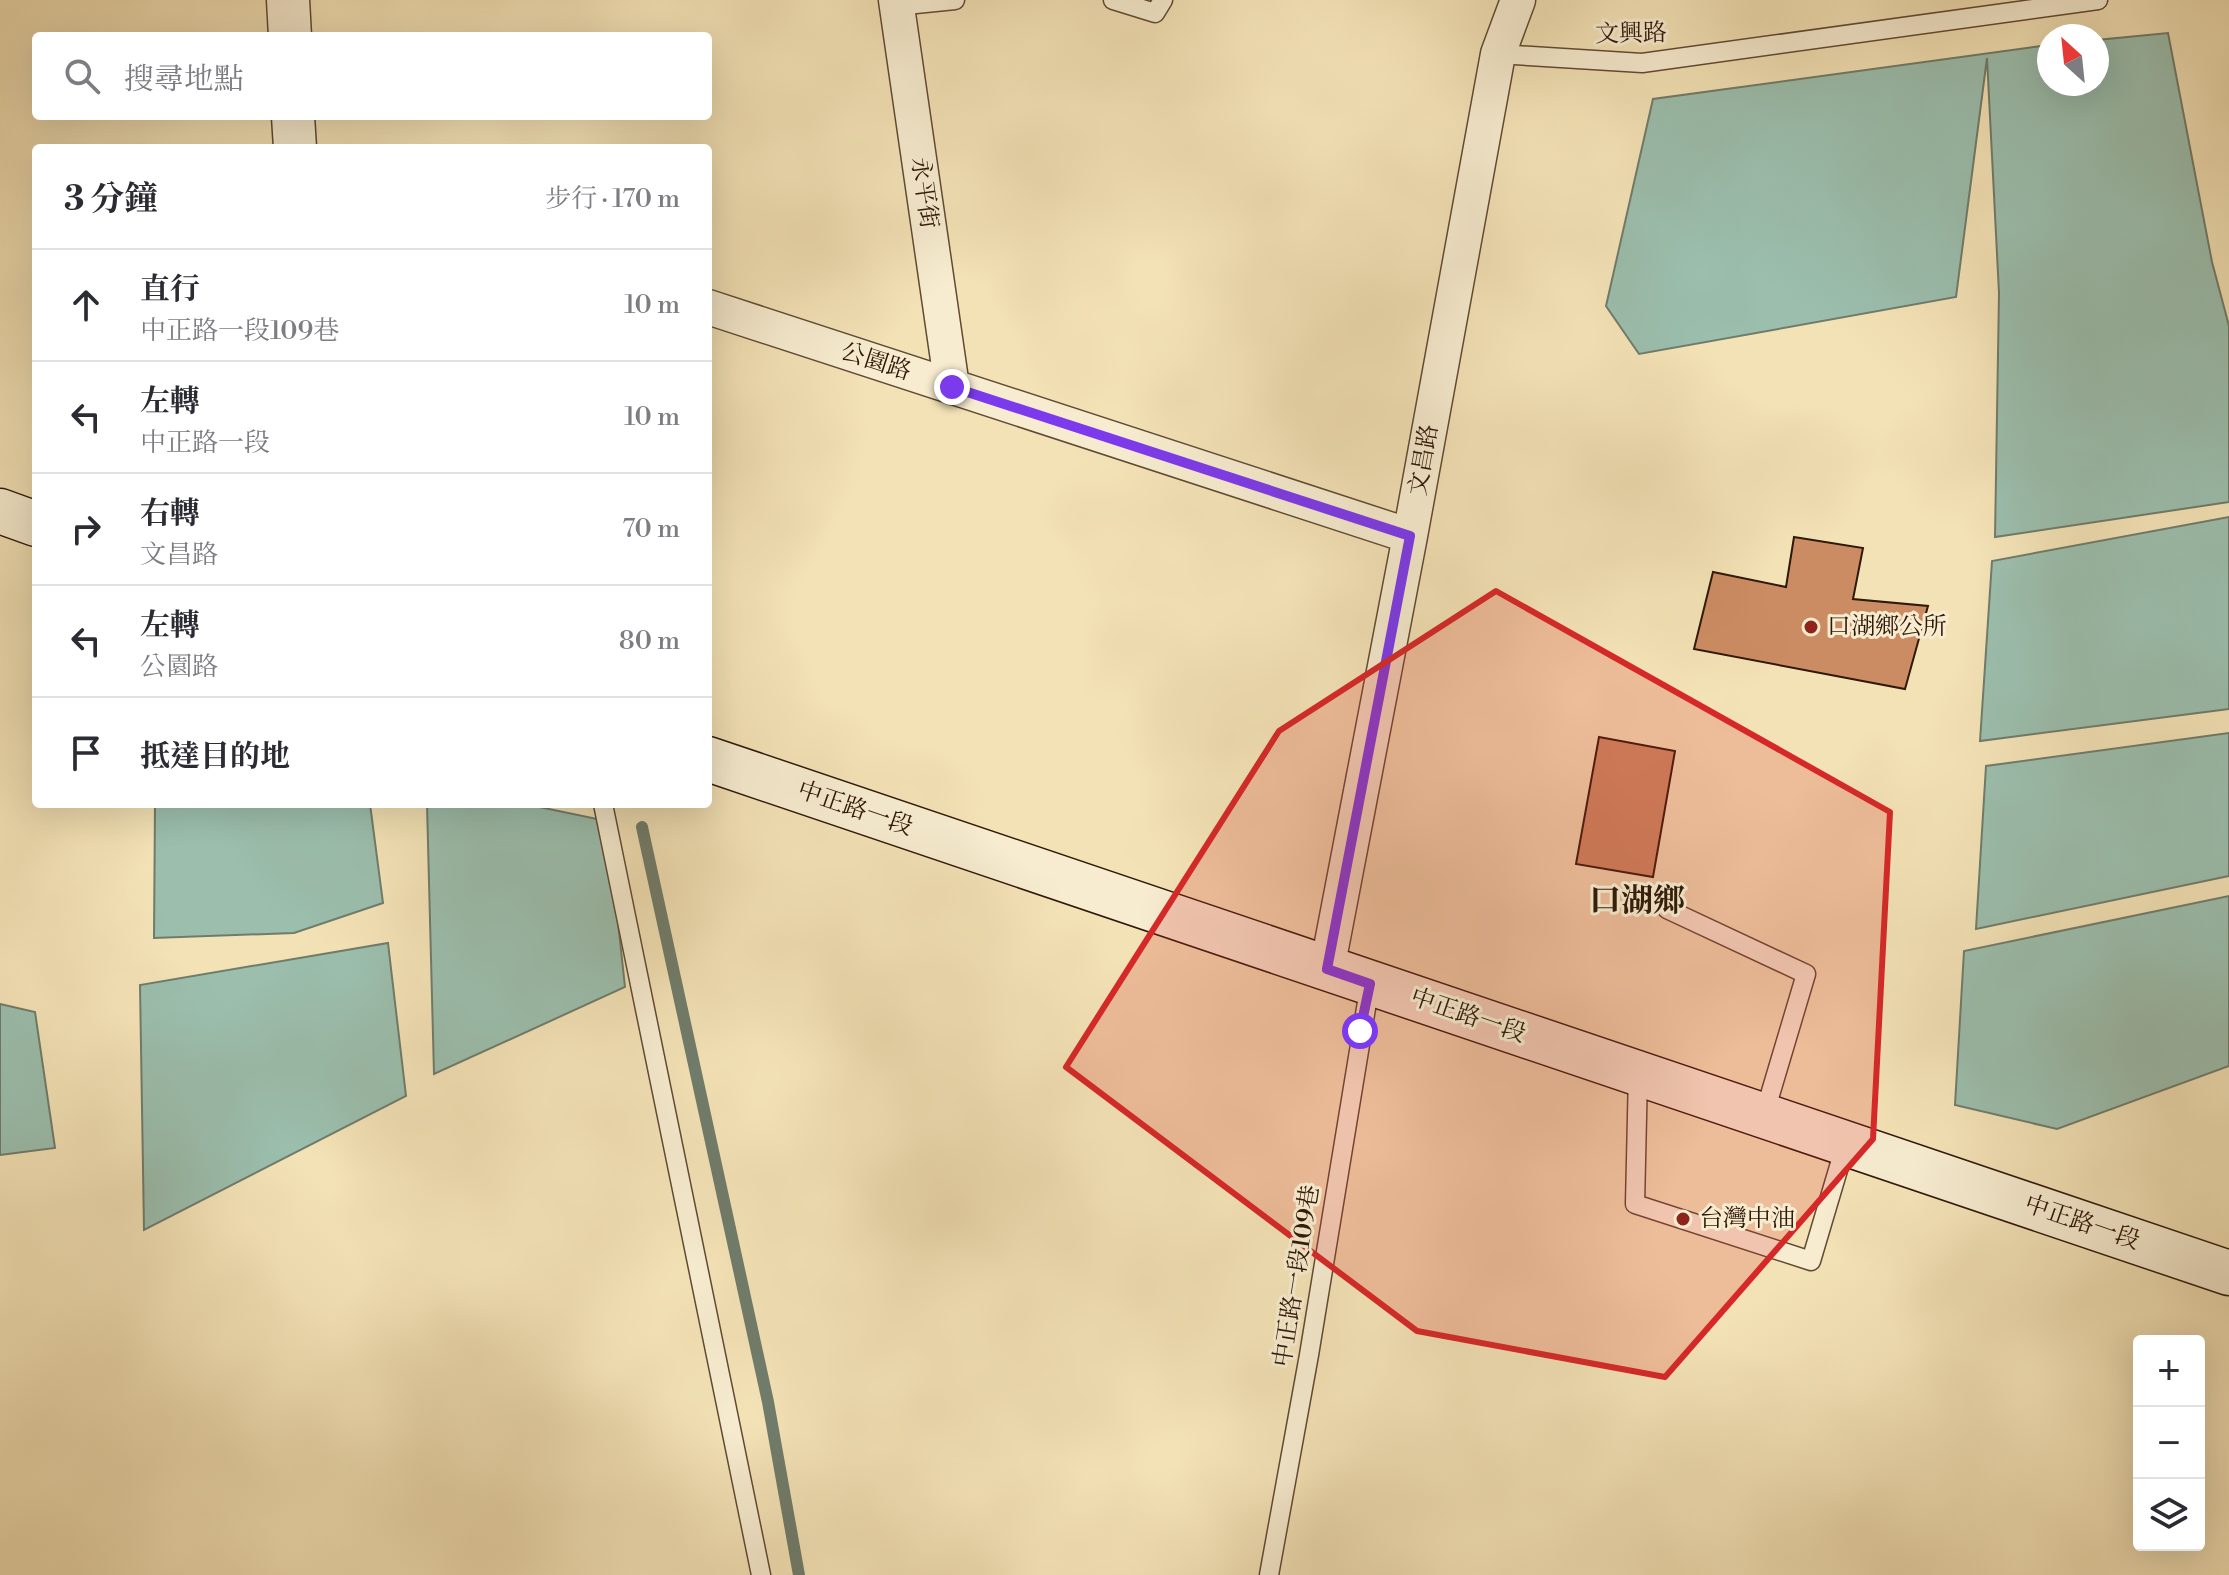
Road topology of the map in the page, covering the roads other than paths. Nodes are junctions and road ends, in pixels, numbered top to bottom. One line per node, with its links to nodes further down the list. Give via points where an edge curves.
1 (288, 0): 8 (street)
2 (955, 0): 7 (lane)
3 (1113, 0): 4 (lane, via 1155,13)
4 (1163, 0)
5 (1518, 0): 9 (street, 文昌路)
6 (2098, 0): 9 (lane, 文興路, via 1642,63)
7 (896, 3): 13 (street, 永平街)
8 (290, 32)
9 (1498, 54): 16 (street, 文昌路)
10 (293, 120): 11 (street)
11 (295, 144)
12 (712, 308): 13 (street, 公園路)
13 (952, 387): 16 (street, 公園路)
14 (0, 511): 15 (main road)
15 (32, 523)
16 (1410, 536): 20 (street, 文昌路)
17 (712, 760): 20 (main road, 中正路一段)
18 (604, 808): 26 (lane)
19 (1667, 909): 23 (lane, via 1806,974)
20 (1327, 969): 21 (main road, 中正路一段)
21 (1370, 984): 22 (main road, 中正路一段); 27 (lane, 中正路一段109巷)
22 (1638, 1073): 23 (main road, 中正路一段); 24 (lane, via 1635,1204 1811,1261)
23 (1764, 1115): 24 (main road, 中正路一段)
24 (1846, 1143): 25 (main road, 中正路一段)
25 (2229, 1273)
26 (761, 1575)
27 (1269, 1575)

